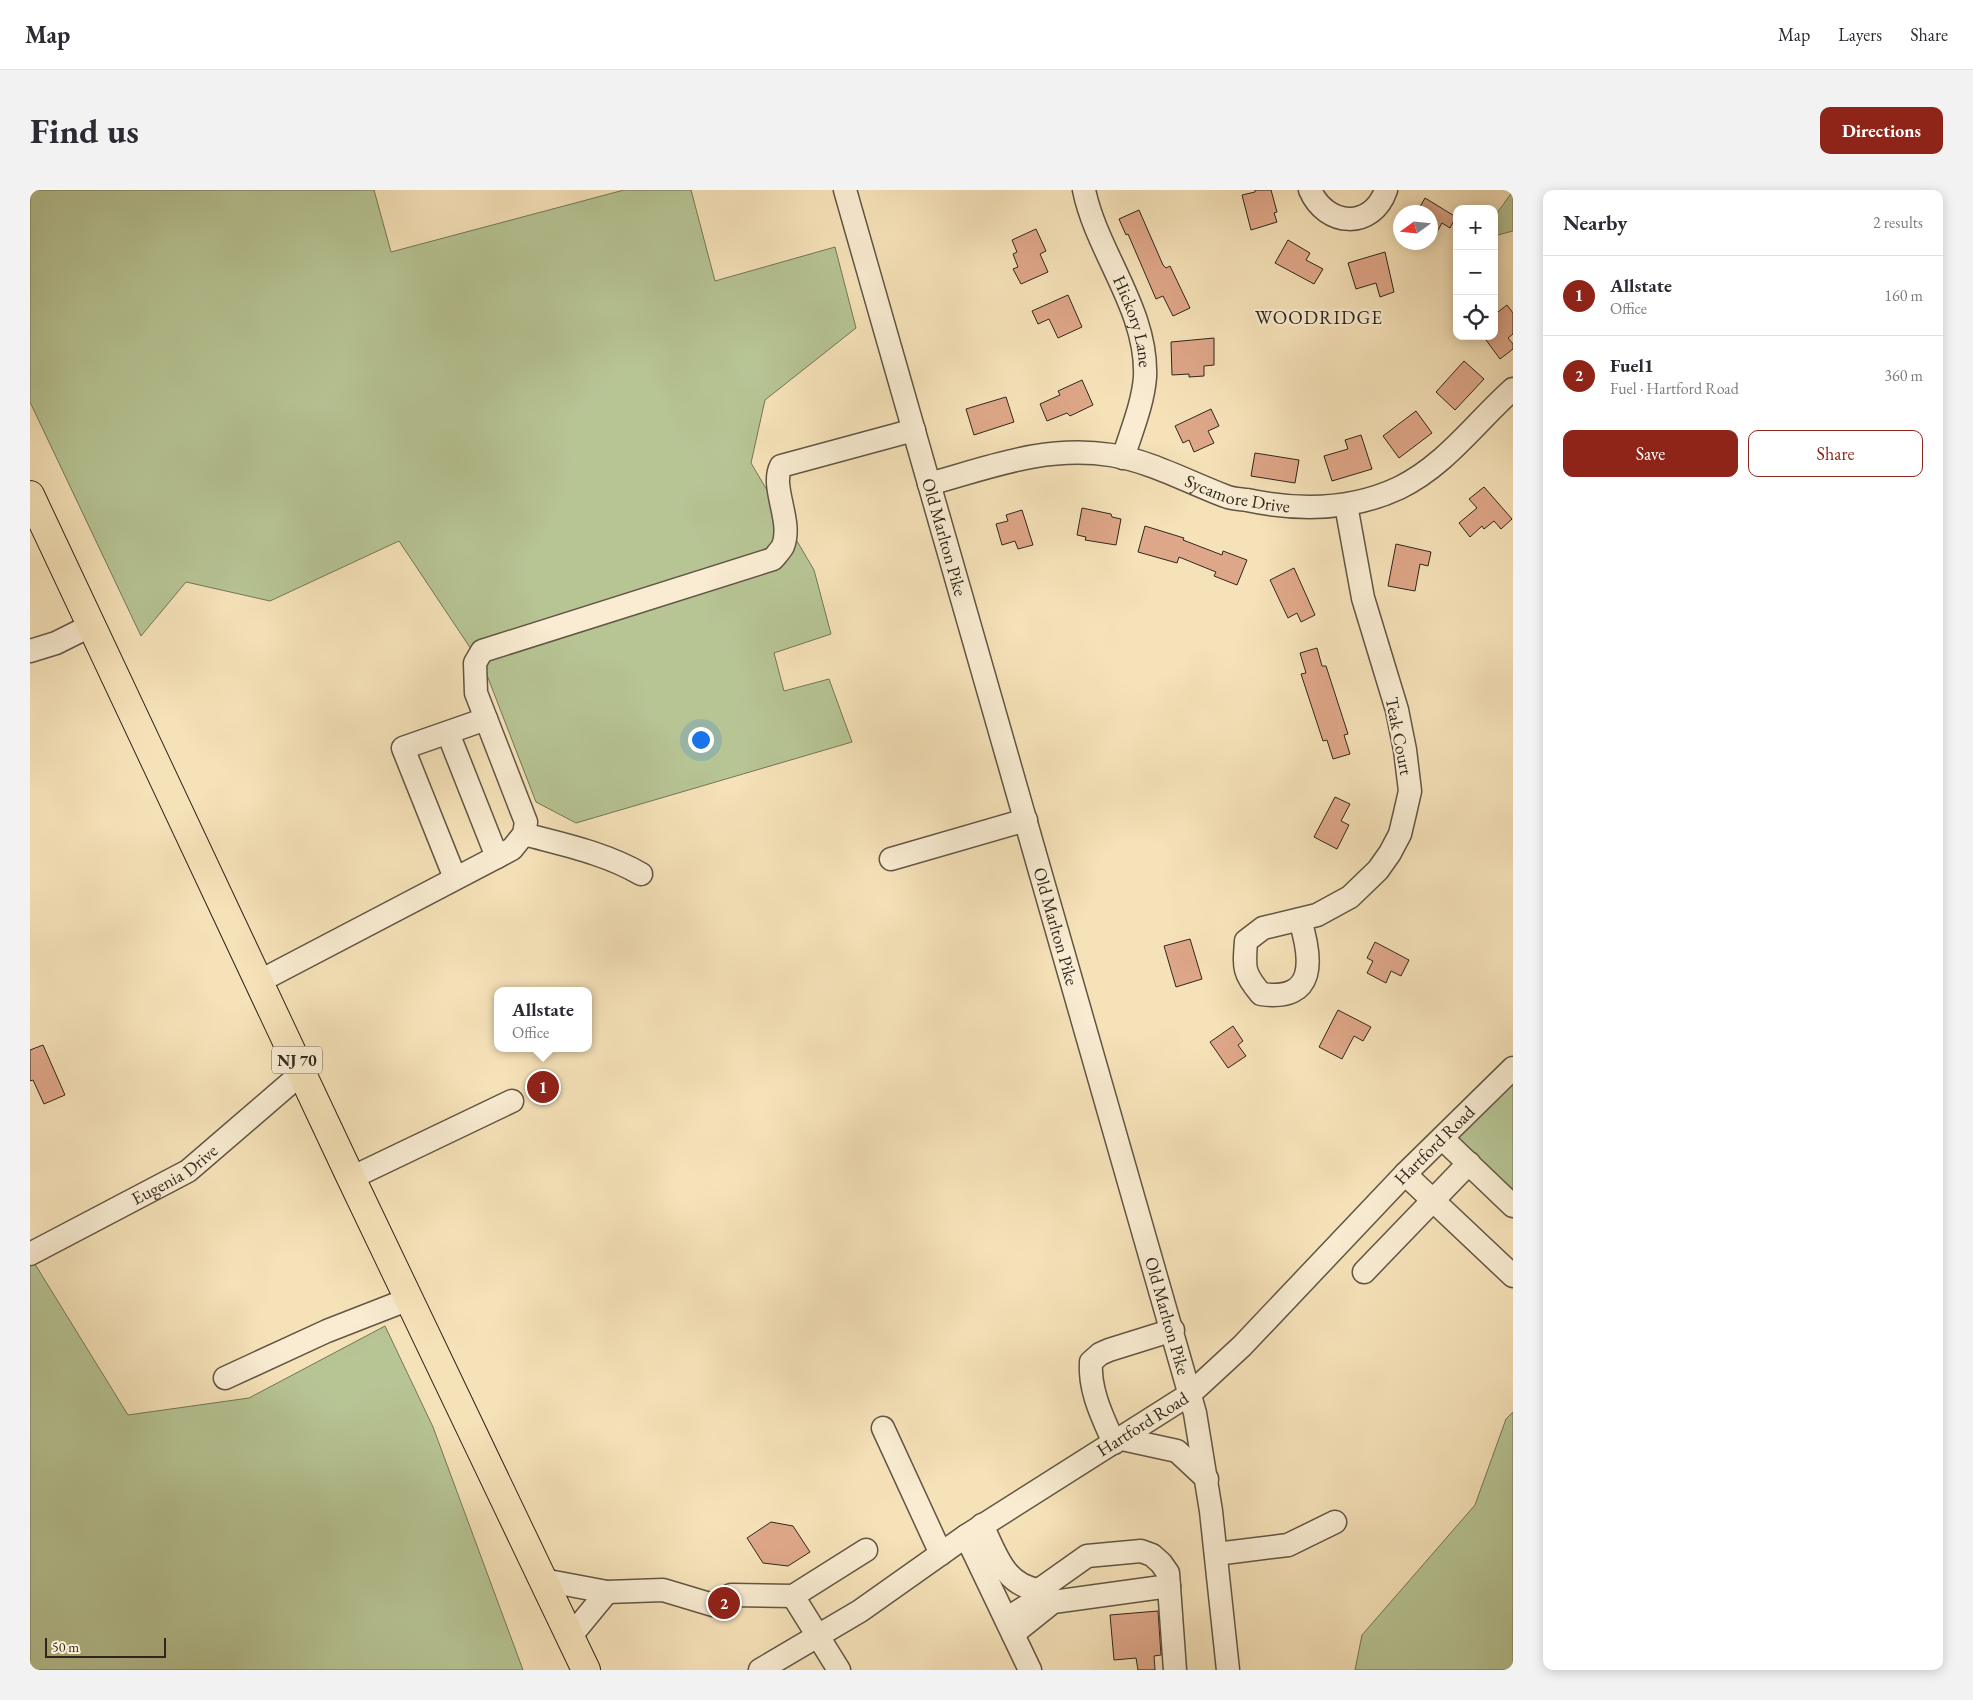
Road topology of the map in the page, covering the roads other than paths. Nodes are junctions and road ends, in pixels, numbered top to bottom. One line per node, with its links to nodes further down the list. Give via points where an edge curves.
1 (845, 190): 6 (street, Old Marlton Pike)
2 (1084, 190): 7 (street, Hickory Lane, via 1094,223 1138,330 1143,353 1142,399)
3 (1310, 190): 4 (street, via 1316,203 1330,215 1349,220 1368,215 1382,202)
4 (1386, 190)
5 (1513, 389): 10 (street, Sycamore Drive, via 1450,452 1417,478 1381,496)
6 (914, 430): 8 (street, Old Marlton Pike); 13 (street, via 781,466 778,471 786,524 783,545 773,559 482,651 475,663 476,694)
7 (1124, 458): 8 (street, Sycamore Drive, via 1092,453 1038,454); 10 (street, Sycamore Drive, via 1227,497 1287,507)
8 (929, 484): 15 (street, Old Marlton Pike)
9 (30, 495): 11 (highway, NJ 70)
10 (1346, 505): 21 (street, Teak Court, via 1363,598 1397,710 1410,791 1400,834 1378,870 1350,897)
11 (92, 625): 12 (street, via 56,643); 22 (highway, NJ 70)
12 (30, 651)
13 (486, 719): 14 (street); 16 (street, via 526,822)
14 (448, 733): 17 (street); 20 (street, via 403,748)
15 (1026, 820): 18 (street); 36 (street, Old Marlton Pike)
16 (524, 834): 17 (street, via 512,849); 19 (street, via 586,850)
17 (496, 857): 20 (street)
18 (891, 859)
19 (641, 874)
20 (455, 878): 22 (street)
21 (1300, 920)
22 (260, 981): 24 (highway, NJ 70)
23 (1513, 1068): 26 (street, Hartford Road)
24 (303, 1072): 29 (highway, NJ 70); 32 (street, Eugenia Drive, via 188,1171)
25 (512, 1101): 29 (street)
26 (1443, 1139): 27 (street); 28 (street, Hartford Road)
27 (1469, 1163): 30 (street); 31 (street)
28 (1405, 1174): 30 (street); 38 (street, Hartford Road, via 1242,1346)
29 (351, 1178): 35 (highway, NJ 70)
30 (1433, 1200): 33 (street); 34 (street)
31 (1513, 1206)
32 (30, 1254)
33 (1364, 1272)
34 (1513, 1276)
35 (409, 1299): 37 (street, via 327,1331); 47 (highway, NJ 70)
36 (1173, 1330): 38 (street, Old Marlton Pike); 40 (street, via 1110,1350 1091,1362 1097,1403)
37 (225, 1378)
38 (1190, 1394): 40 (street, Hartford Road); 41 (street, Old Marlton Pike)
39 (883, 1428): 45 (street)
40 (1118, 1441): 41 (street, via 1177,1451); 43 (street, Hartford Road)
41 (1207, 1479): 46 (street, Old Marlton Pike)
42 (1335, 1522): 46 (street, via 1288,1544)
43 (974, 1531): 45 (street, Hartford Road); 49 (street, via 1008,1576 1027,1588); 52 (street)
44 (866, 1550): 51 (street)
45 (941, 1554): 53 (street, Hartford Road, via 860,1611)
46 (1216, 1554): 60 (street, Old Marlton Pike)
47 (543, 1580): 50 (street); 54 (highway, NJ 70)
48 (1169, 1586): 49 (street); 49 (street, via 1168,1573 1161,1563 1141,1551 1086,1556); 59 (street)
49 (1048, 1591): 52 (street, via 1030,1604)
50 (607, 1592): 51 (street, via 663,1590 722,1600); 54 (street)
51 (793, 1596): 53 (street)
52 (1009, 1627): 58 (street)
53 (817, 1635): 56 (street, Hartford Road); 57 (street)
54 (570, 1636): 55 (highway, NJ 70)
55 (586, 1670)
56 (760, 1670)
57 (839, 1670)
58 (1030, 1670)
59 (1175, 1670)
60 (1228, 1670)

